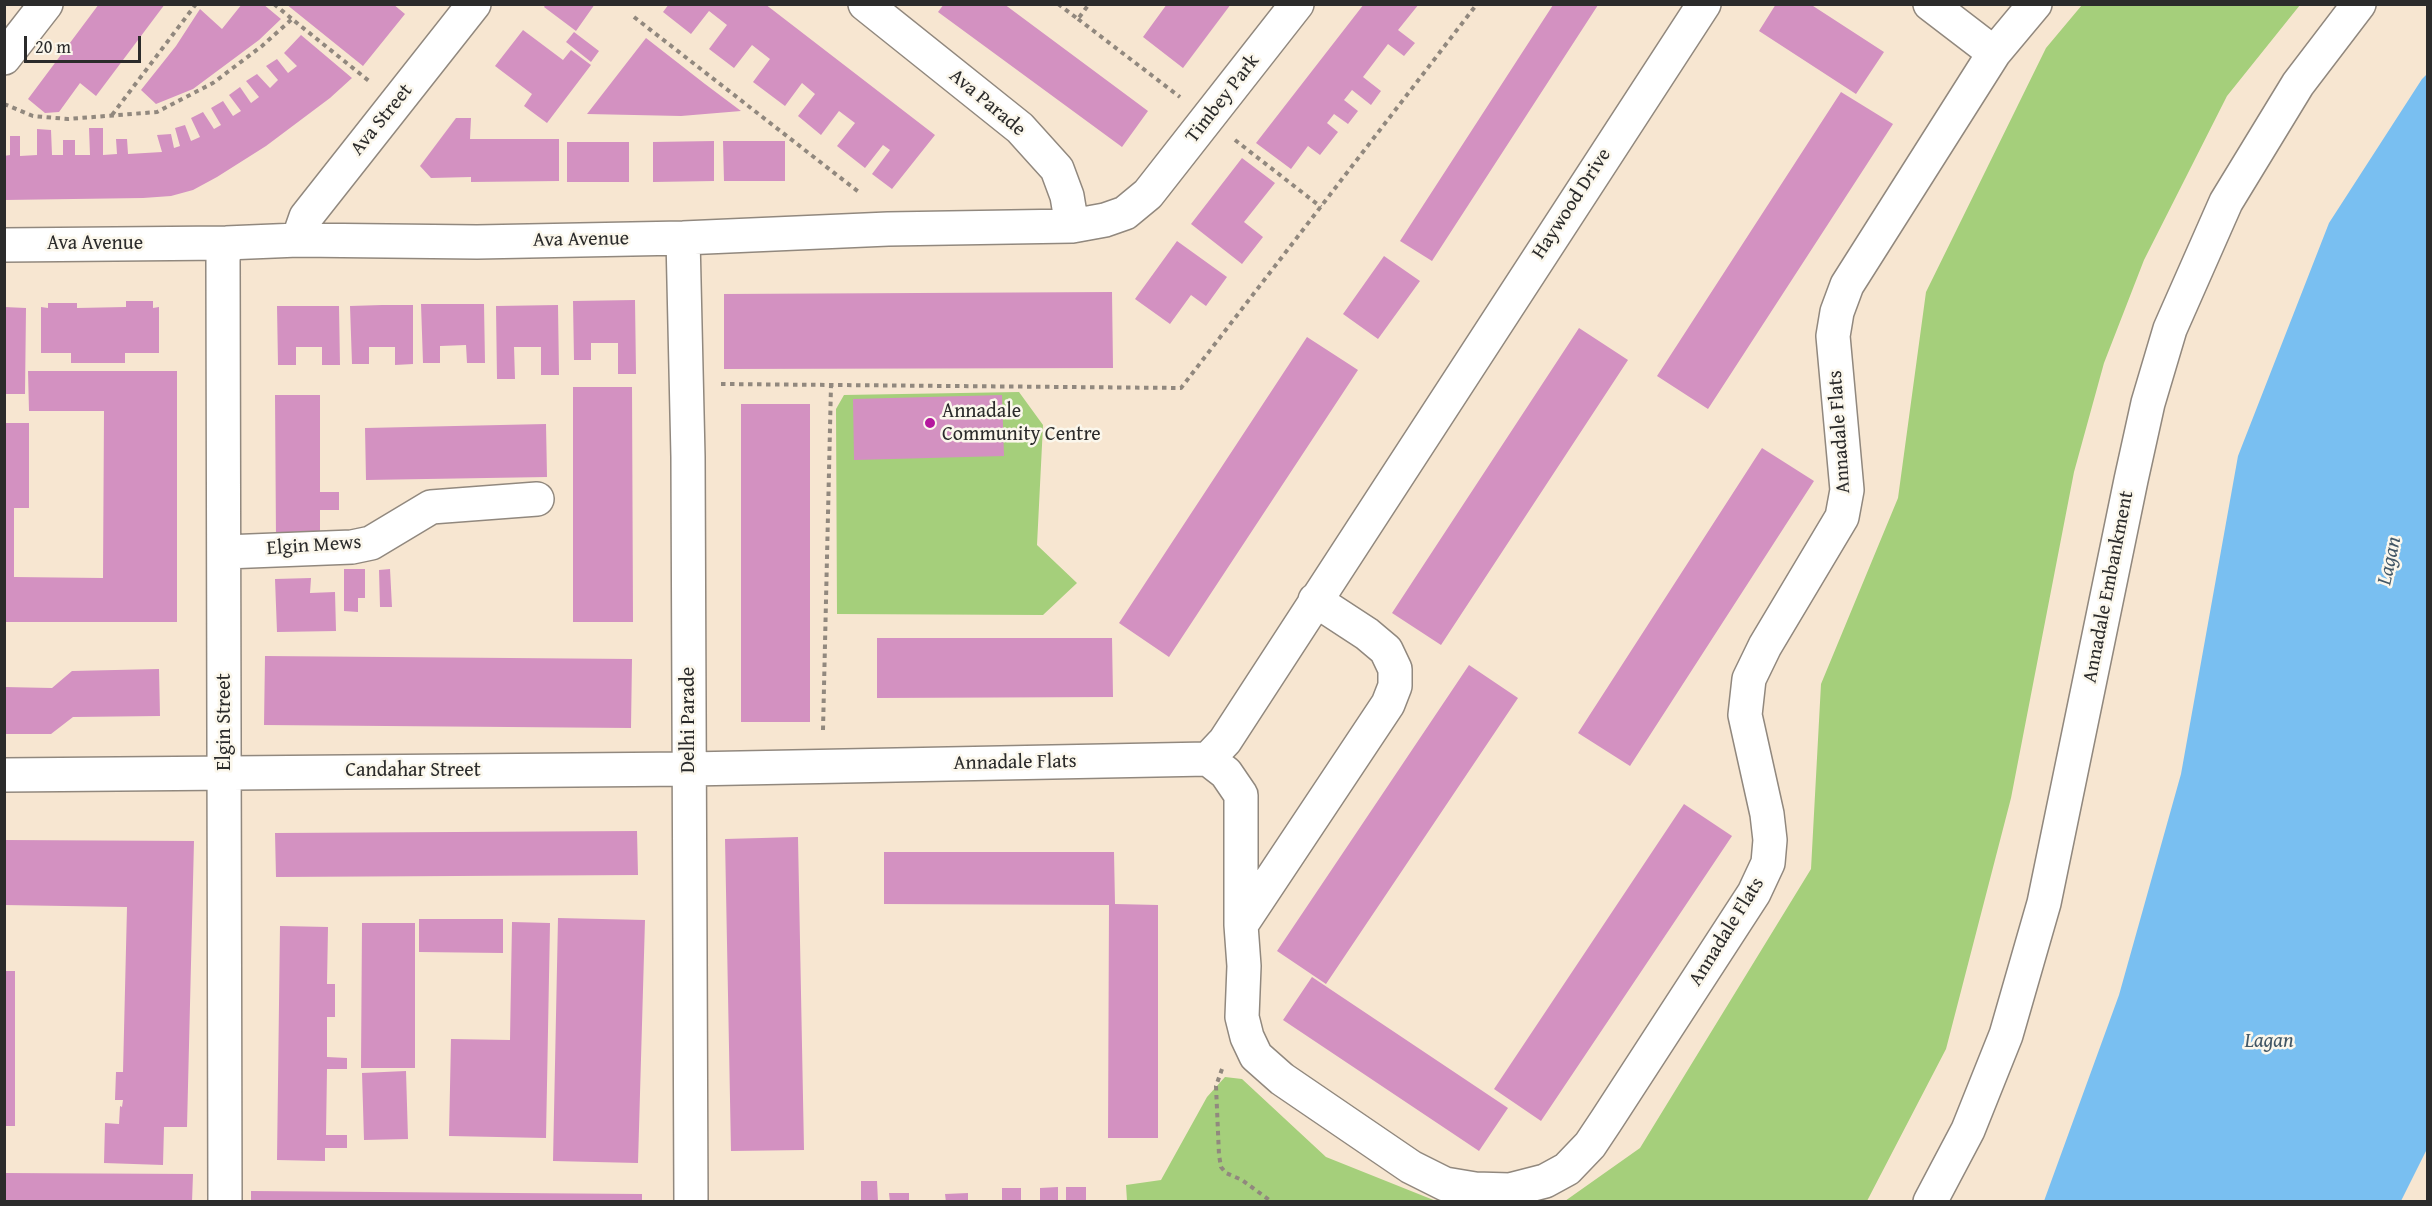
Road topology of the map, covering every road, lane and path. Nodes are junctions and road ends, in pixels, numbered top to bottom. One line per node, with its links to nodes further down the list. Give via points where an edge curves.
1 (46, 4): 18 (street)
2 (196, 4): 21 (path)
3 (274, 4): 15 (path)
4 (1058, 4): 16 (path)
5 (1089, 4): 16 (path)
6 (1297, 4): 22 (street, Timbey Park)
7 (1477, 4): 24 (path)
8 (1704, 4): 35 (street, Haywood Drive)
9 (1930, 4): 17 (street)
10 (2035, 4): 17 (street, Annadale Flats)
11 (2359, 4): 46 (street, Annadale Embankment, via 2298,84 2226,202 2170,329 2130,480 2044,903 2006,1035 1968,1130)
12 (470, 6): 19 (street, Ava Street)
13 (871, 6): 25 (street, Ava Parade, via 1020,128 1057,169)
14 (634, 17): 26 (path, via 856,188)
15 (292, 19): 19 (path); 21 (path, via 213,83 157,112)
16 (1078, 19): 22 (path)
17 (1994, 53): 42 (street, Annadale Flats, via 1847,285 1837,312 1833,336 1847,490 1842,517 1749,679 1745,715 1767,814 1768,863 1754,893 1590,1145 1567,1169 1545,1181 1510,1190 1444,1184 1411,1167 1282,1079 1256,1056)
18 (4, 58)
19 (397, 103): 28 (street, Ava Street, via 306,217)
20 (4, 104): 21 (path, via 33,116)
21 (112, 116)
22 (1208, 119): 23 (street, Timbey Park); 24 (path)
23 (1148, 194): 25 (street, Ava Avenue, via 1125,213)
24 (1321, 207): 32 (path, via 1181,388)
25 (1072, 226): 26 (street, Ava Avenue)
26 (888, 229): 27 (street, Ava Avenue)
27 (683, 238): 28 (street, Ava Avenue); 31 (street, Delhi Parade)
28 (298, 240): 29 (street, Ava Avenue)
29 (225, 243): 30 (street, Ava Avenue); 34 (street, Elgin Street)
30 (4, 245)
31 (686, 383): 32 (path); 38 (street, Delhi Parade)
32 (831, 385): 37 (path)
33 (537, 499): 34 (street, Elgin Mews, via 430,507 371,543 352,547)
34 (225, 552): 39 (street, Elgin Street)
35 (1315, 600): 36 (street, via 1225,741); 41 (street, via 1386,651 1395,669 1395,686 1388,704)
36 (1208, 759): 37 (street, Annadale Flats); 41 (street, Annadale Flats, via 1226,773 1241,795)
37 (822, 767): 38 (street, Candahar Street)
38 (689, 769): 39 (street, Candahar Street); 44 (street, Delhi Parade)
39 (225, 773): 40 (street, Candahar Street); 43 (street, Elgin Street)
40 (4, 775)
41 (1241, 925): 42 (street, Annadale Flats, via 1242,1017)
42 (1250, 1044): 45 (path, via 1220,1071 1216,1086 1219,1155 1226,1173)
43 (225, 1202)
44 (691, 1202)
45 (1272, 1202)
46 (1930, 1202)

